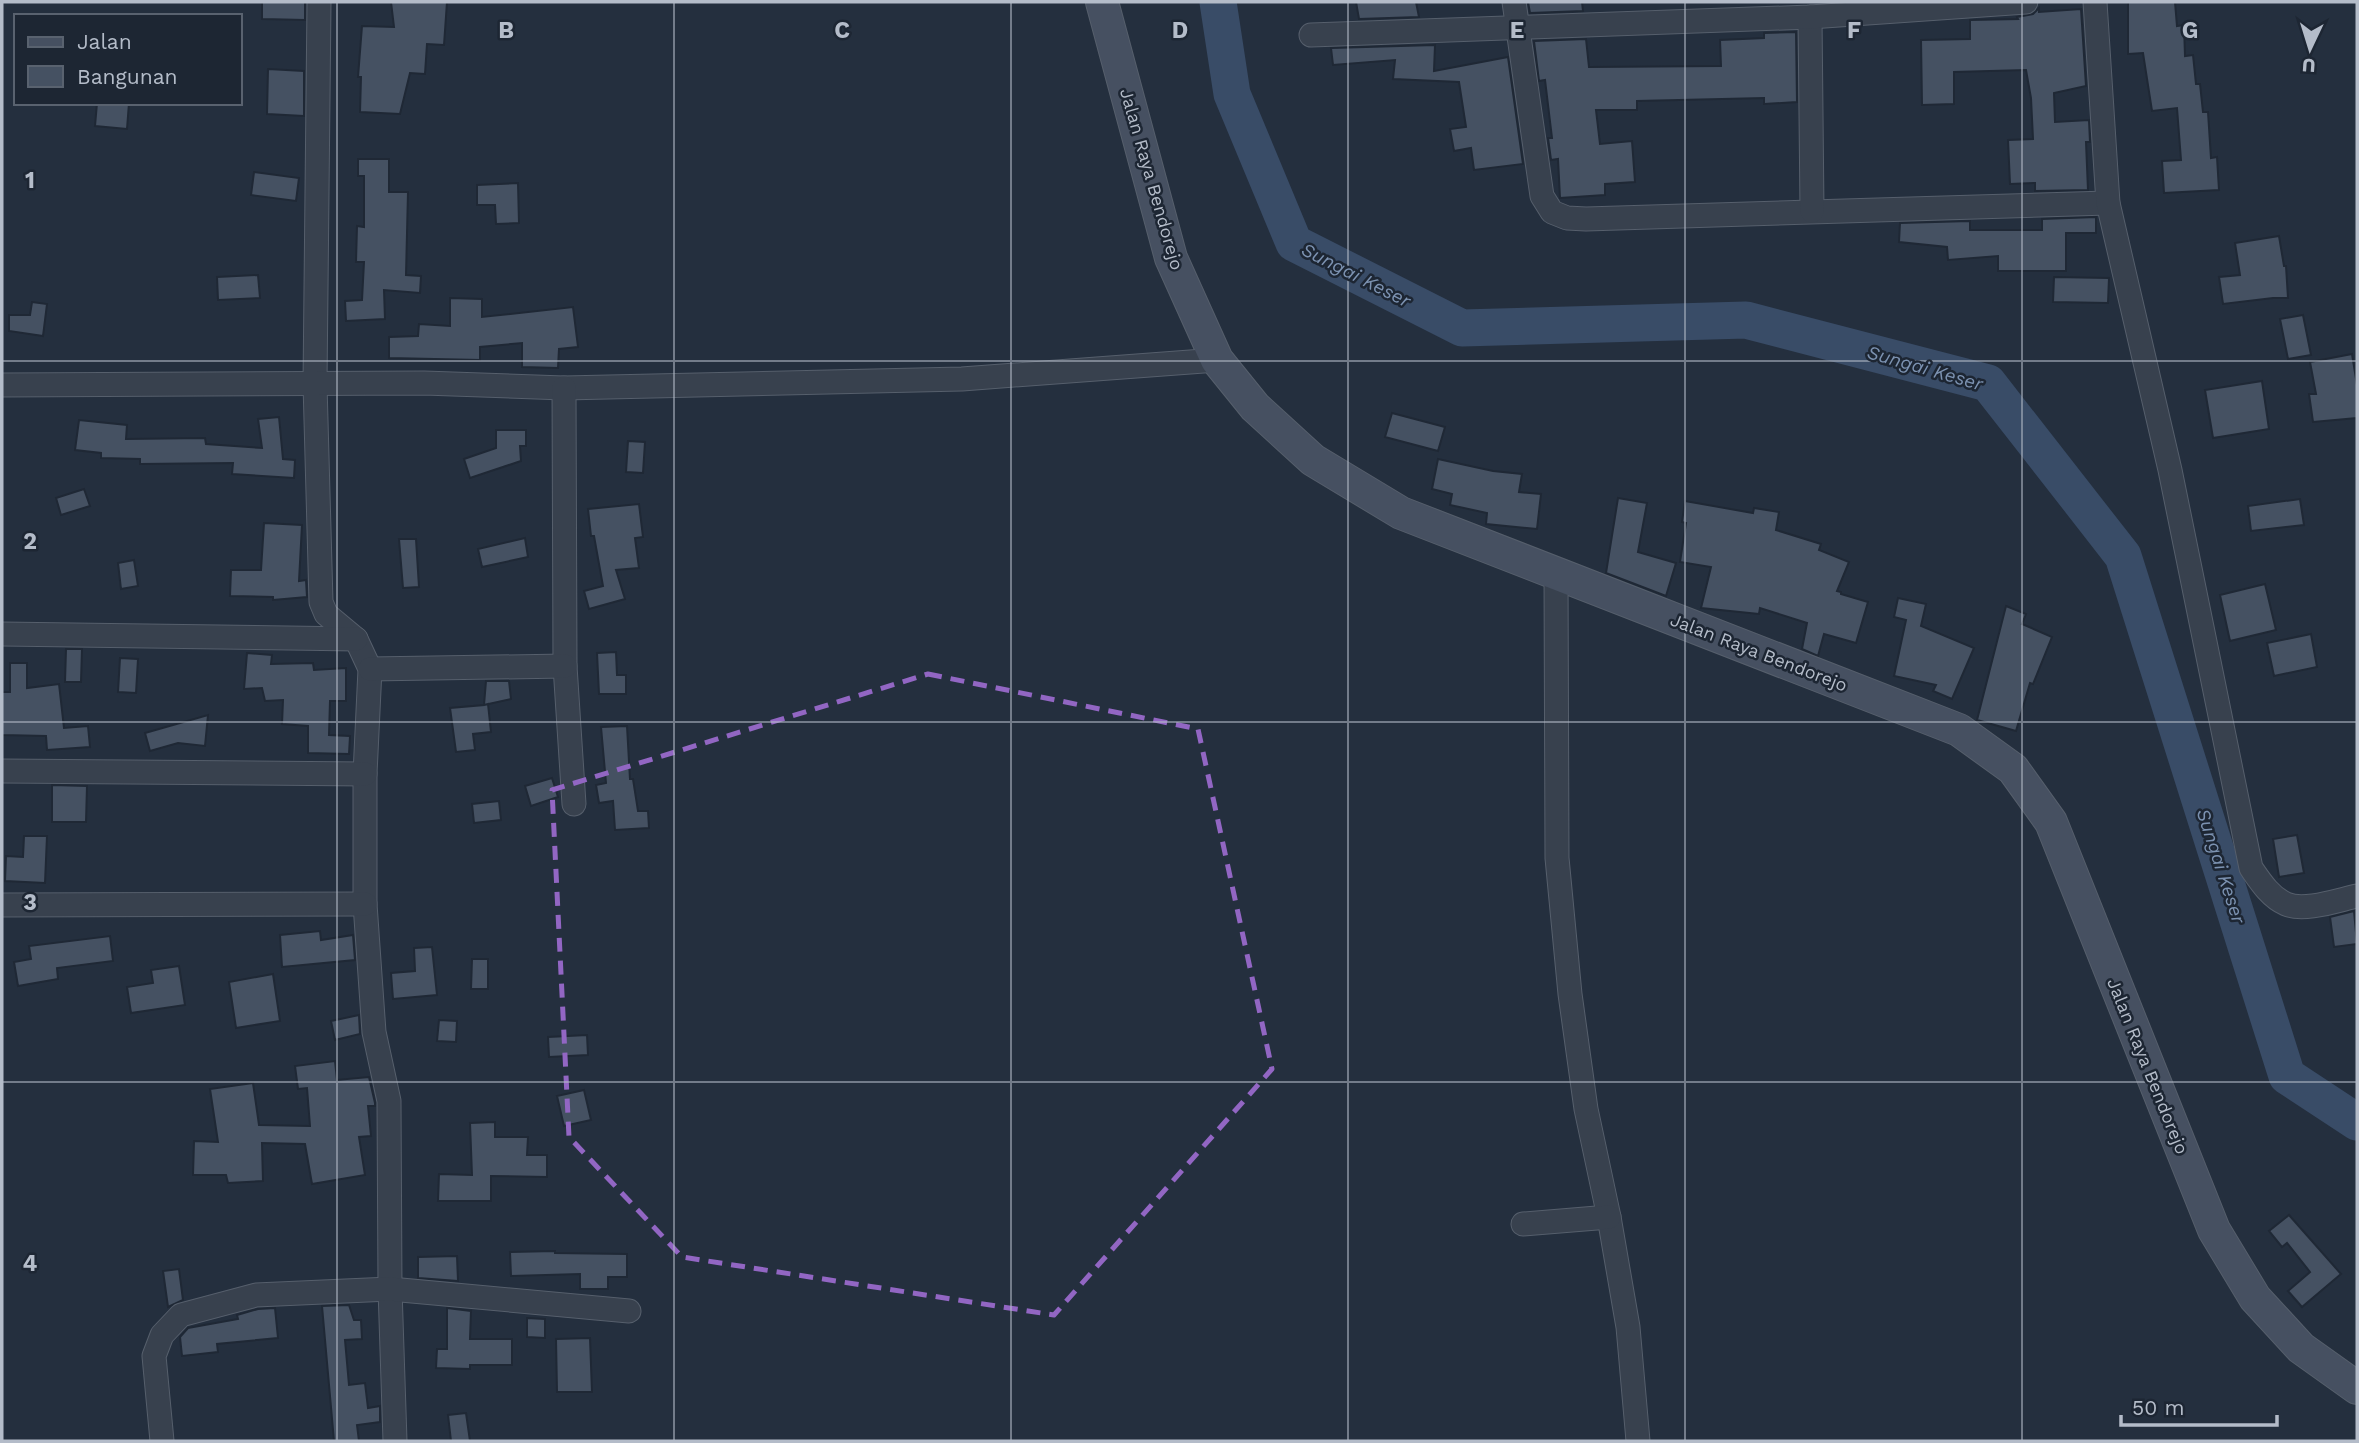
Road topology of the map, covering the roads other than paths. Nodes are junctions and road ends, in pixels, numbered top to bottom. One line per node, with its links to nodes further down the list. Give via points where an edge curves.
1 (319, 2): 12 (street)
2 (1102, 2): 11 (main road, Jalan Raya Bendorejo, via 1171,258)
3 (1514, 2): 7 (street)
4 (2026, 2): 6 (street)
5 (2095, 2): 9 (street)
6 (1810, 18): 7 (street); 10 (street)
7 (1520, 29): 8 (street); 10 (street, via 1542,196 1552,212 1586,219)
8 (1311, 35)
9 (2108, 203): 10 (street); 23 (street, via 2170,470 2250,868 2268,891 2287,905 2314,906)
10 (1812, 211)
11 (1217, 360): 14 (street, via 962,379); 15 (main road, Jalan Raya Bendorejo, via 1255,407 1313,460 1401,513)
12 (315, 384): 13 (street); 14 (street); 17 (street, via 321,602 326,614)
13 (2, 385)
14 (564, 388): 18 (street)
15 (1556, 573): 26 (street, via 1557,858 1586,1109); 30 (main road, Jalan Raya Bendorejo, via 1959,730 2013,769 2051,822 2214,1230 2255,1298 2301,1348)
16 (2, 634): 17 (street)
17 (356, 639): 19 (street)
18 (565, 666): 19 (street); 22 (street)
19 (370, 669): 21 (street)
20 (2, 771): 21 (street)
21 (365, 774): 24 (street)
22 (574, 804)
23 (2357, 896)
24 (365, 904): 25 (street); 28 (street, via 374,1032 389,1101)
25 (2, 905)
26 (1609, 1217): 27 (street); 33 (street, via 1628,1327)
27 (1523, 1224)
28 (390, 1289): 29 (street); 31 (street, via 256,1295 181,1315 162,1335 154,1356); 32 (street)
29 (629, 1311)
30 (2357, 1388)
31 (162, 1441)
32 (395, 1441)
33 (1637, 1441)

